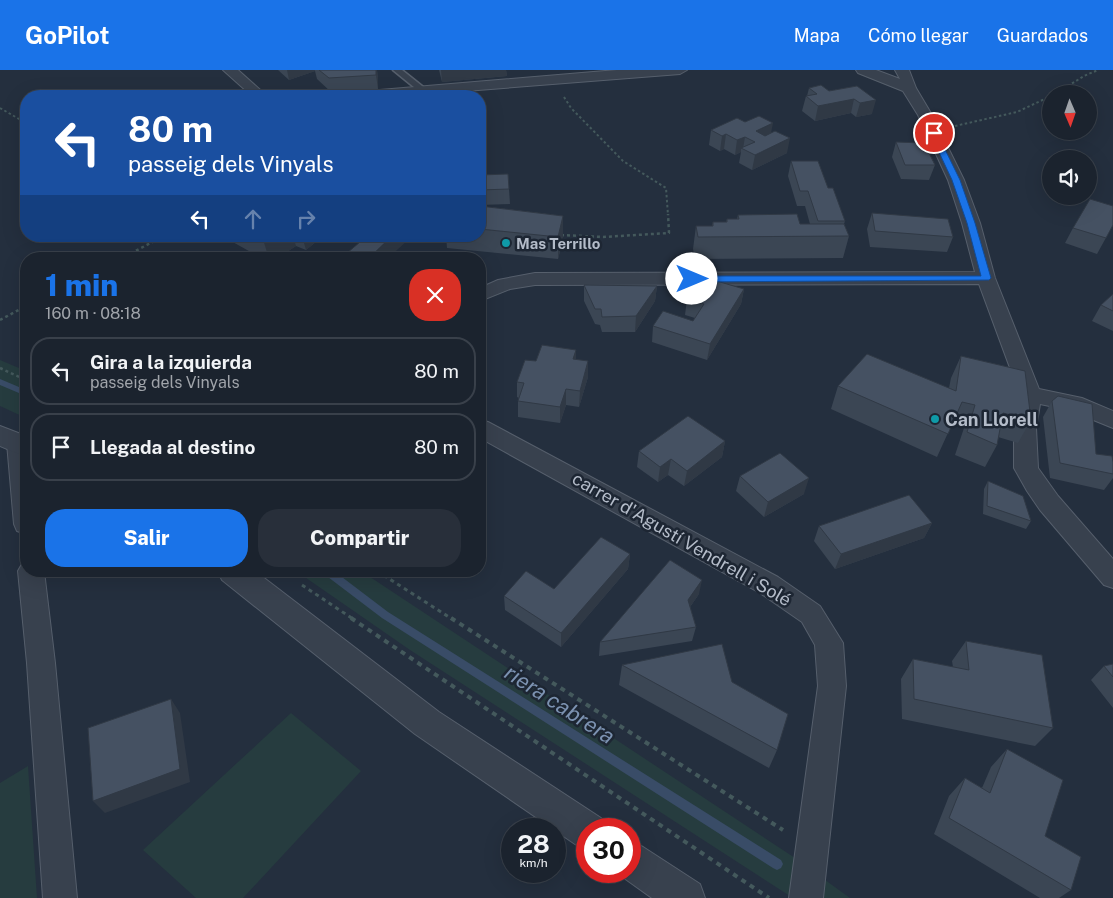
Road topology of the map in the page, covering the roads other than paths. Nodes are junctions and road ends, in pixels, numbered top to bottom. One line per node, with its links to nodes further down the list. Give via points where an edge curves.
1 (230, 70): 9 (street)
2 (396, 70): 10 (lane)
3 (549, 70): 7 (street)
4 (680, 70): 7 (street)
5 (863, 70): 8 (street)
6 (902, 70): 8 (street)
7 (561, 78): 10 (street)
8 (909, 88): 11 (street, via 956,180)
9 (253, 90)
10 (423, 90)
11 (986, 278): 12 (street, via 535,279 505,284); 13 (street)
12 (486, 293)
13 (1031, 395): 14 (street, via 1074,403); 20 (street, via 1025,428 1026,468 1048,503)
14 (1113, 420)
15 (486, 431): 25 (street, carrer d'Agustí Vendrell i Solé, via 769,585 812,614 829,643 832,686)
16 (15, 442): 17 (street)
17 (20, 479)
18 (32, 577): 23 (street)
19 (241, 577): 21 (street, via 427,723)
20 (1113, 577)
21 (576, 823)
22 (641, 867): 24 (street)
23 (60, 898)
24 (686, 898)
25 (806, 898)

